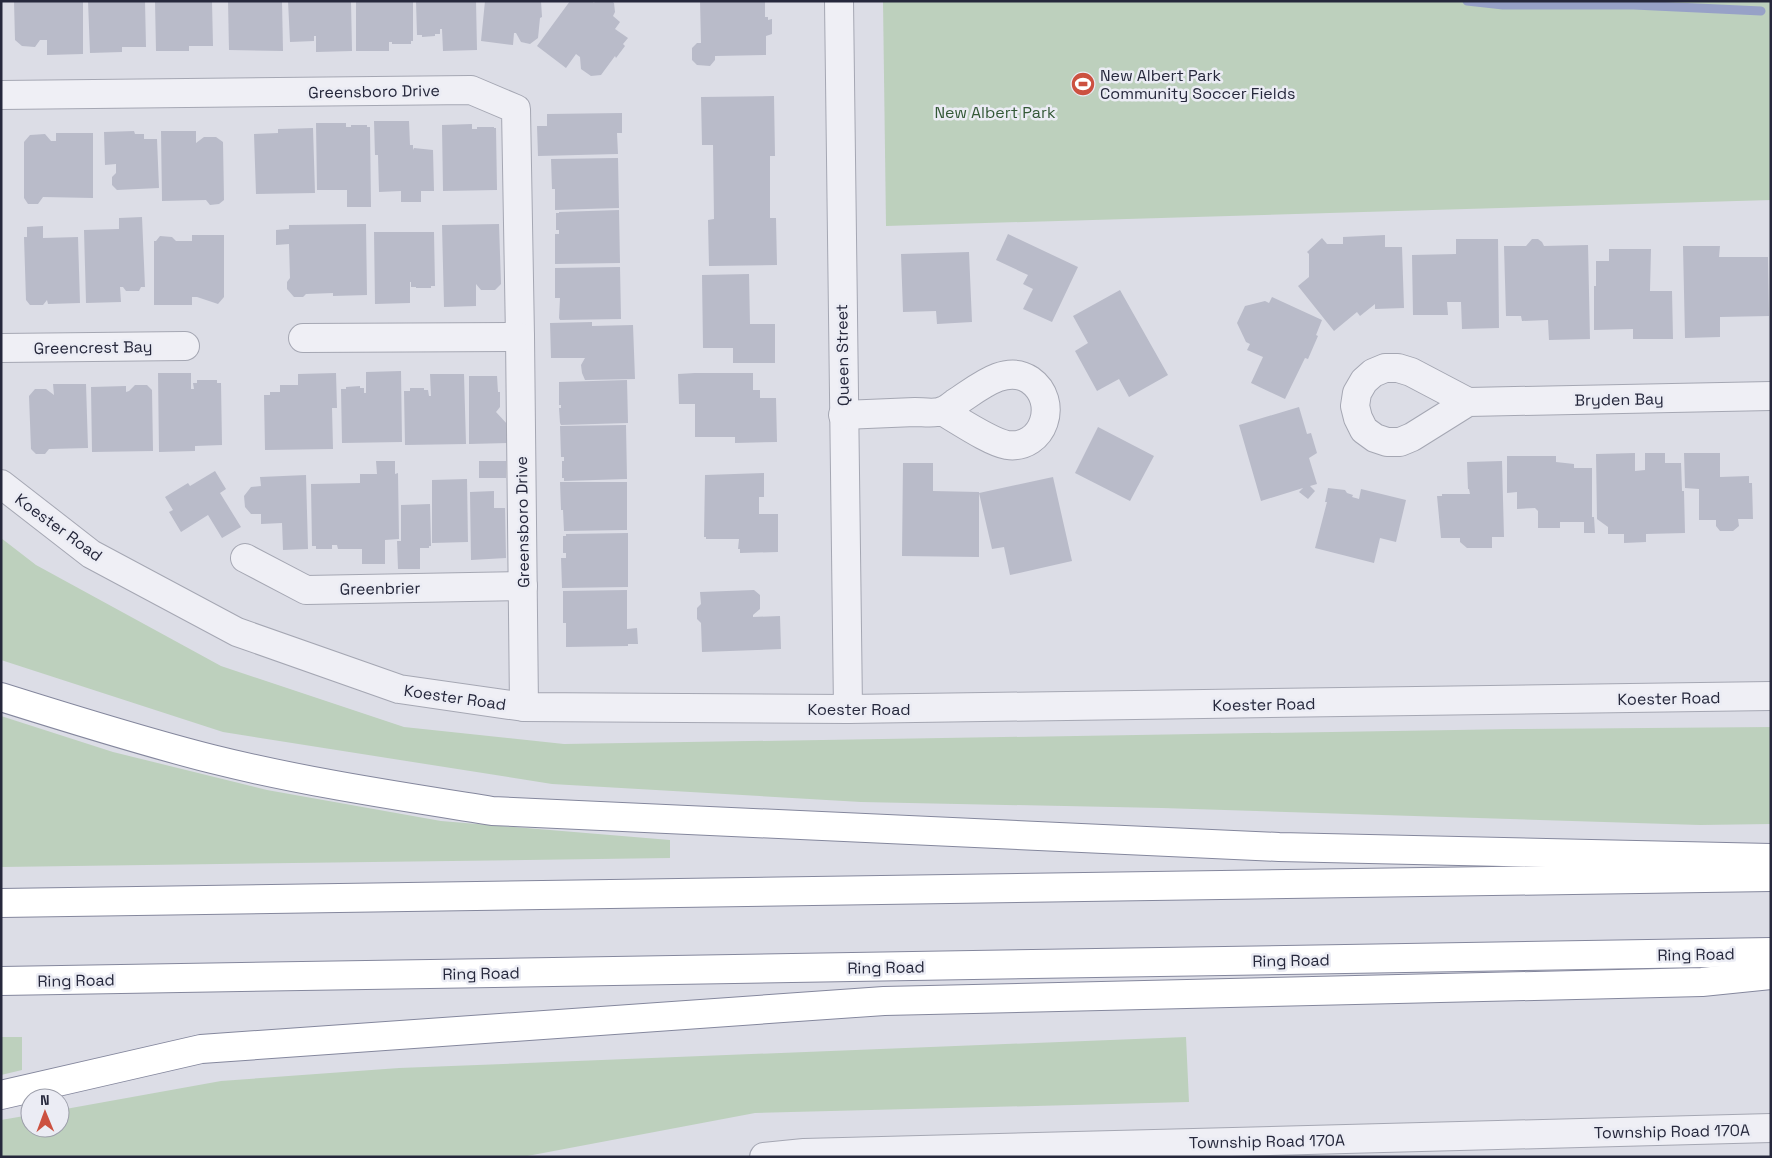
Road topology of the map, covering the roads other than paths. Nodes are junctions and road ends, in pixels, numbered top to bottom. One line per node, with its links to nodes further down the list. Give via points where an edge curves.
1 (839, 1): 10 (street, Queen Street)
2 (1, 95): 3 (street, Greensboro Drive, via 471,90 516,110)
3 (520, 337): 4 (street); 13 (street, Greensboro Drive)
4 (303, 338)
5 (185, 346): 6 (street, Greencrest Bay)
6 (1, 348)
7 (1771, 396): 8 (street, Bryden Bay)
8 (1468, 402)
9 (942, 412): 10 (street)
10 (843, 415): 17 (street, Queen Street)
11 (1, 484): 16 (street, Koester Road, via 91,554 237,632 399,689)
12 (245, 558): 13 (street, Greenbrier, via 306,590)
13 (523, 586): 16 (street, Greensboro Drive)
14 (1771, 696): 17 (street, Koester Road)
15 (1, 697): 18 (highway, via 132,738 213,759 369,792 492,811 1278,846)
16 (524, 707): 17 (street, Koester Road)
17 (848, 709)
18 (1771, 858)
19 (1771, 877): 20 (highway)
20 (1, 903)
21 (1771, 952): 23 (highway, Ring Road)
22 (1771, 975): 24 (highway, via 1702,982 884,1001 201,1049)
23 (1, 981)
24 (1, 1095)
25 (1771, 1128): 26 (street, Township Road 170A, via 804,1152)
26 (764, 1157)

